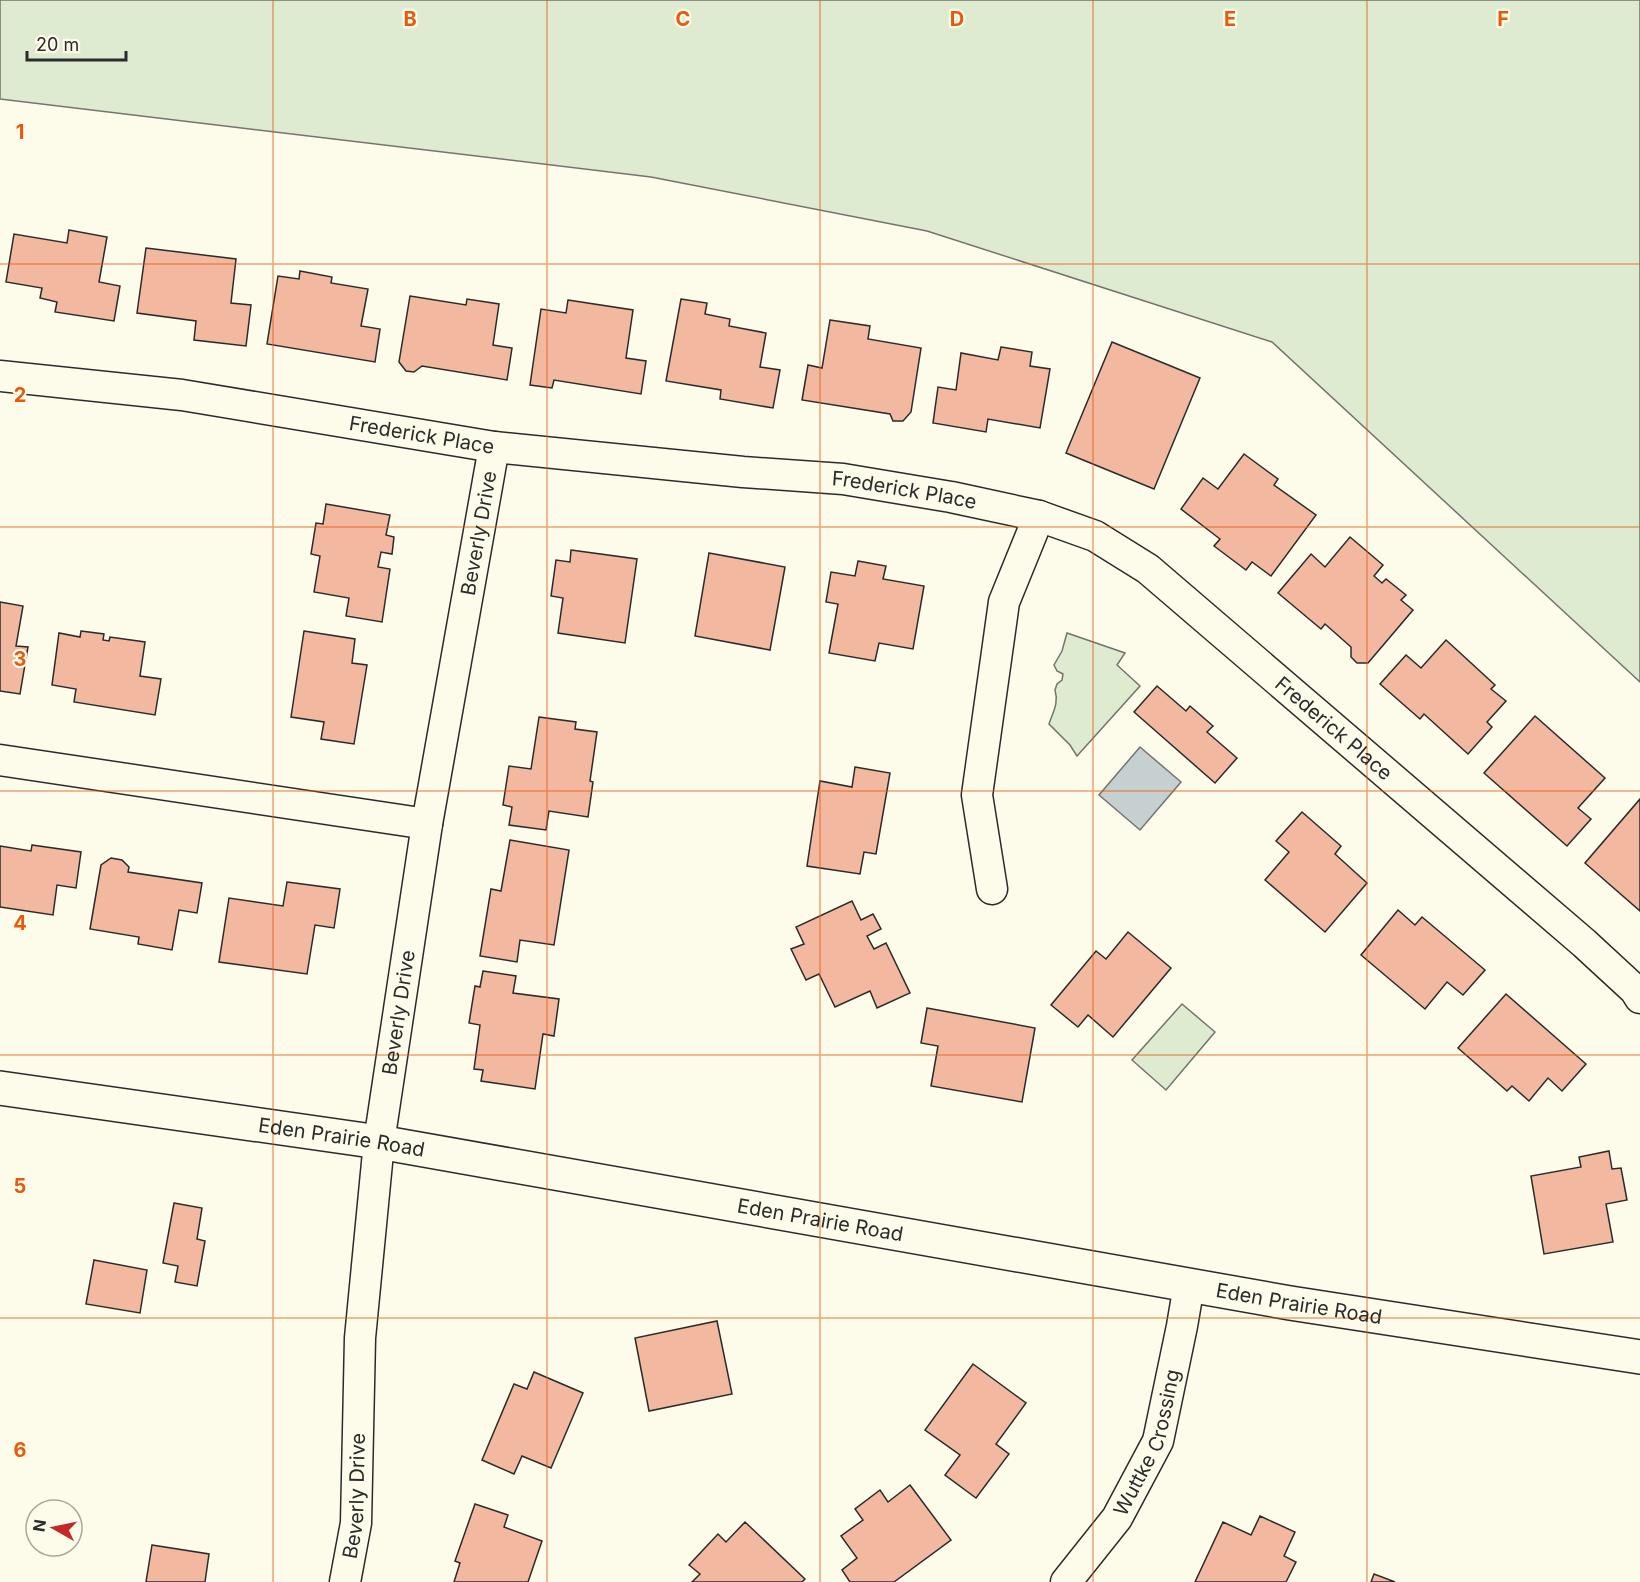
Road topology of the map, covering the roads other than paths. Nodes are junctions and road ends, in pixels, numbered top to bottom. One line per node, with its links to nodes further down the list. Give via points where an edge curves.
1 (0, 376): 2 (street, Frederick Place, via 182,395)
2 (494, 447): 3 (street, Frederick Place, via 843,479); 5 (street, Beverly Drive)
3 (1039, 516): 6 (street, via 1004,602 977,795); 7 (street, Frederick Place, via 1095,536 1148,569 1584,943)
4 (0, 760): 5 (street)
5 (427, 824): 9 (street, Beverly Drive)
6 (992, 889)
7 (1640, 998)
8 (0, 1088): 9 (street, Eden Prairie Road)
9 (379, 1142): 10 (street, Eden Prairie Road); 12 (street, Beverly Drive, via 360,1338 357,1523)
10 (1189, 1286): 11 (street, Eden Prairie Road); 13 (street, Wuttke Crossing, via 1158,1441 1117,1518)
11 (1640, 1357)
12 (345, 1582)
13 (1066, 1582)

